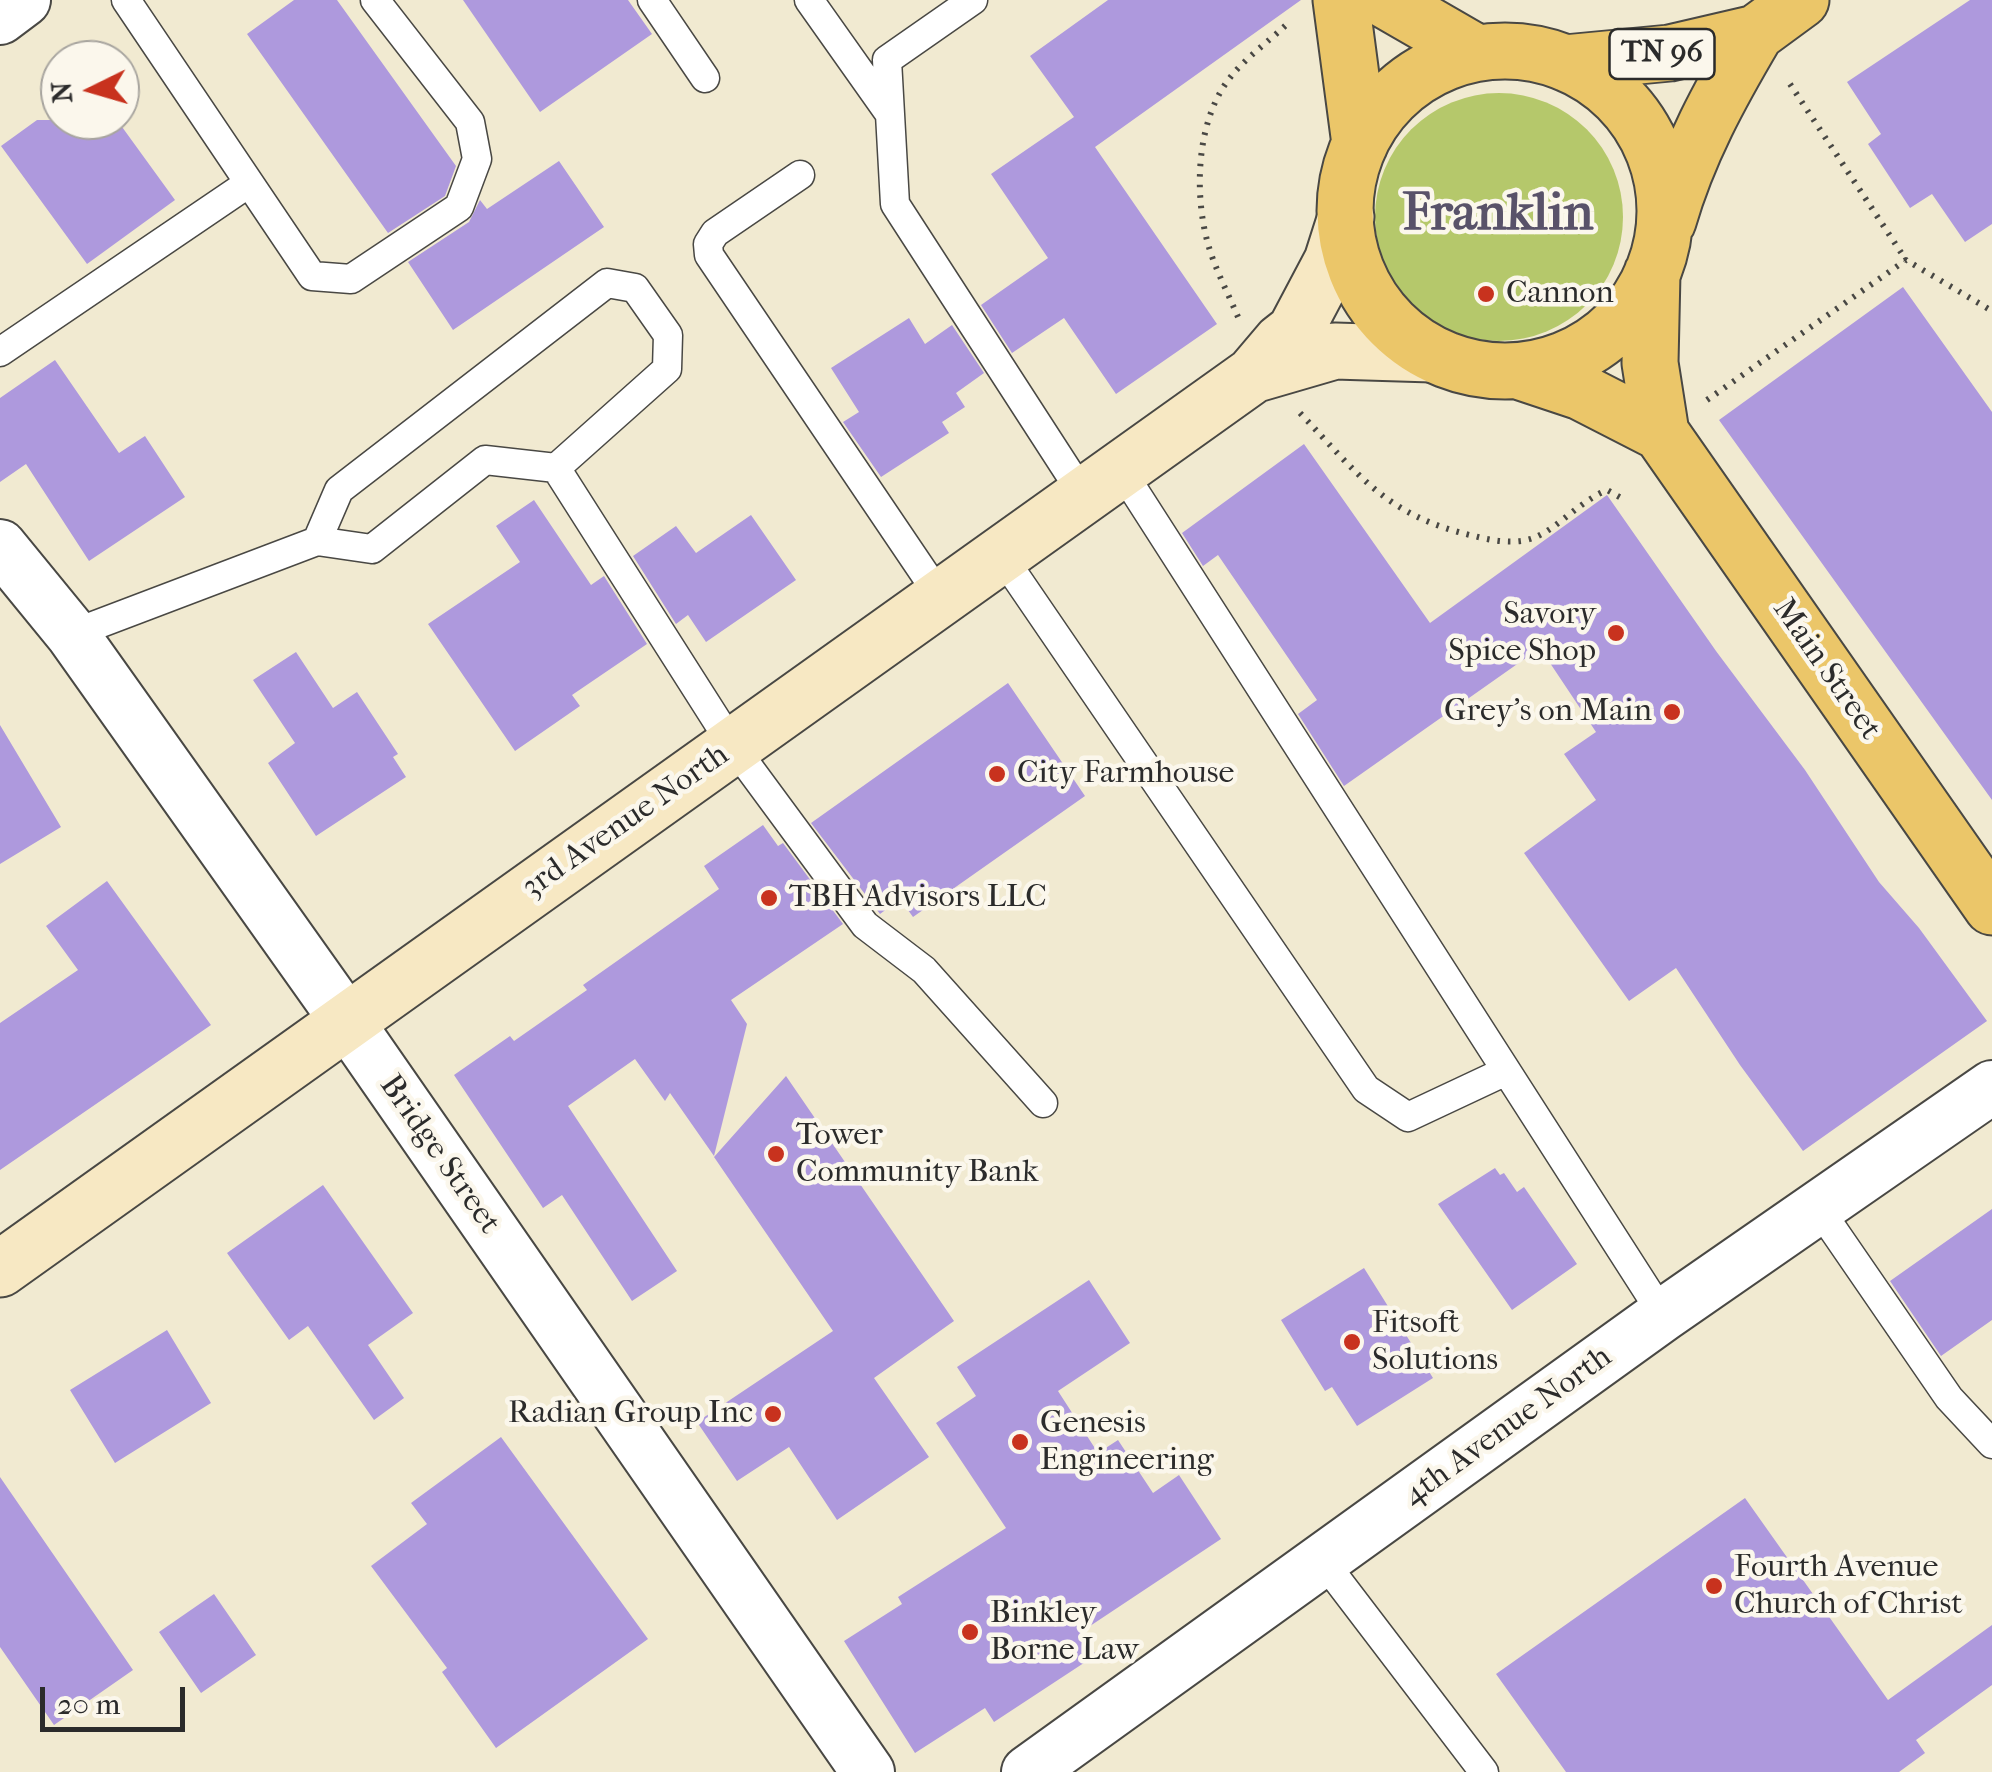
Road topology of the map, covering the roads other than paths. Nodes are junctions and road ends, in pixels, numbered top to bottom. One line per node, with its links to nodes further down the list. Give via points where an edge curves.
1 (24, 0): 10 (street)
2 (126, 0): 18 (lane)
3 (375, 0): 18 (lane, via 470,122 477,159 459,207 352,279 312,276)
4 (652, 0): 14 (lane)
5 (809, 0): 15 (lane)
6 (973, 0): 15 (lane, via 887,60)
7 (1341, 0): 16 (main road)
8 (1386, 0): 12 (main road)
9 (1801, 0): 11 (main road, TN 96)
10 (0, 18)
11 (1756, 32): 13 (main road, TN 96, via 1670,53); 20 (main road, via 1704,123)
12 (1477, 53): 13 (main road, via 1532,53); 16 (main road, via 1412,80)
13 (1566, 63): 20 (main road, via 1612,92 1646,136 1663,188)
14 (705, 78)
15 (890, 114): 27 (lane, via 895,204)
16 (1360, 144): 19 (main road)
17 (800, 175): 31 (lane, via 715,233 709,255)
18 (249, 182): 21 (lane)
19 (1346, 217): 22 (main road, via 1350,250 1368,295 1397,329); 24 (main road, 3rd Avenue North, via 1305,314)
20 (1657, 258): 23 (main road, via 1630,311 1597,342 1561,362); 25 (main road, Main Street, via 1650,364)
21 (0, 352)
22 (1432, 354): 23 (main road, via 1474,368); 24 (main road, 3rd Avenue North, via 1335,351)
23 (1518, 371): 25 (main road, Main Street, via 1581,392)
24 (1253, 375): 27 (main road, 3rd Avenue North)
25 (1661, 433): 34 (main road, Main Street)
26 (556, 468): 28 (lane, via 485,460 372,549); 28 (lane, via 668,369 668,334 634,288 607,283 340,490); 33 (lane)
27 (1103, 483): 30 (main road, 3rd Avenue North); 36 (lane)
28 (317, 542): 32 (lane)
29 (0, 546): 32 (street, Bridge Street)
30 (1001, 555): 31 (main road, 3rd Avenue North); 36 (lane, via 1366,1089 1408,1116)
31 (941, 598): 33 (main road, 3rd Avenue North)
32 (72, 634): 35 (street, Bridge Street)
33 (733, 746): 35 (main road, 3rd Avenue North); 38 (lane, via 865,925 924,970)
34 (1992, 906)
35 (346, 1020): 40 (main road, 3rd Avenue North); 44 (street, Bridge Street)
36 (1506, 1071): 41 (lane)
37 (1992, 1087): 39 (street, 4th Avenue North)
38 (1043, 1103)
39 (1819, 1209): 41 (street, 4th Avenue North); 42 (lane, via 1948,1398)
40 (0, 1269)
41 (1663, 1316): 43 (street, 4th Avenue North)
42 (1992, 1444)
43 (1323, 1560): 45 (street, 4th Avenue North); 46 (lane)
44 (868, 1772)
45 (1028, 1772)
46 (1484, 1772)

